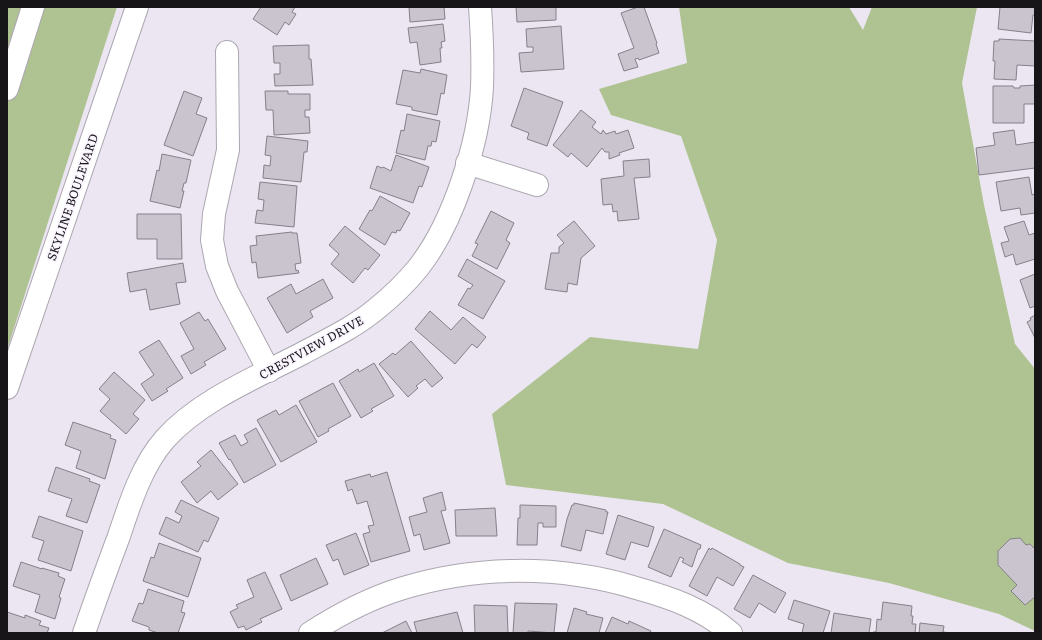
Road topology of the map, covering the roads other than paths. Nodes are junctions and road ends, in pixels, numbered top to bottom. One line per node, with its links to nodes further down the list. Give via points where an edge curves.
1 (33, 7): 8 (main road)
2 (132, 7): 7 (main road)
3 (137, 7): 7 (main road, SKYLINE BOULEVARD)
4 (146, 7): 7 (main road)
5 (480, 7): 9 (main road, CRESTVIEW DRIVE, via 482,88 477,127)
6 (227, 52): 11 (main road, via 228,150 214,214 212,240 217,266 227,291)
7 (120, 59): 12 (main road, SKYLINE BOULEVARD)
8 (7, 89)
9 (467, 162): 10 (main road); 11 (main road, CRESTVIEW DRIVE, via 454,202 438,238 418,268 398,290 373,312 344,331)
10 (537, 185)
11 (269, 371): 13 (main road, CRESTVIEW DRIVE, via 189,416 164,440 133,496)
12 (7, 388)
13 (84, 633)
14 (310, 633): 15 (main road, via 366,602 399,589 465,574 536,571 575,574 616,582 656,594 690,606 716,620)
15 (732, 633)

